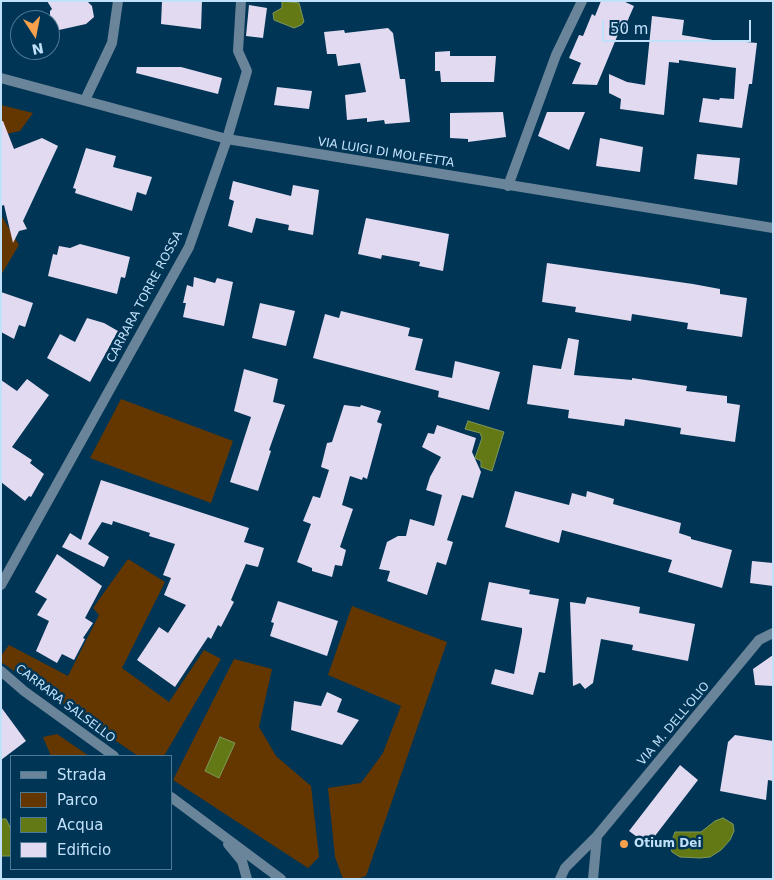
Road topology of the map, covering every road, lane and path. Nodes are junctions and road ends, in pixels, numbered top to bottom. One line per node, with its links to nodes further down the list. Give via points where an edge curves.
1 (118, 1): 5 (street, via 112,43)
2 (241, 1): 6 (street, CARRARA TORRE ROSSA, via 238,51 247,71)
3 (582, 1): 7 (street, via 559,48)
4 (1, 78): 5 (street, VIA LUIGI DI MOLFETTA)
5 (85, 100): 6 (street, VIA LUIGI DI MOLFETTA)
6 (226, 139): 7 (street, VIA LUIGI DI MOLFETTA); 9 (street, CARRARA TORRE ROSSA, via 189,247)
7 (508, 186): 8 (street, VIA LUIGI DI MOLFETTA)
8 (773, 228)
9 (1, 585)
10 (773, 633): 15 (street, VIA M. DELL'OLIO, via 759,640)
11 (1, 670): 12 (street, CARRARA SALSELLO, via 24,691)
12 (113, 755)
13 (172, 798): 14 (street)
14 (214, 828): 16 (street, via 242,861); 17 (street)
15 (598, 836): 18 (street, VIA M. DELL'OLIO, via 565,868); 19 (street)
16 (247, 879)
17 (281, 879)
18 (560, 879)
19 (593, 879)

